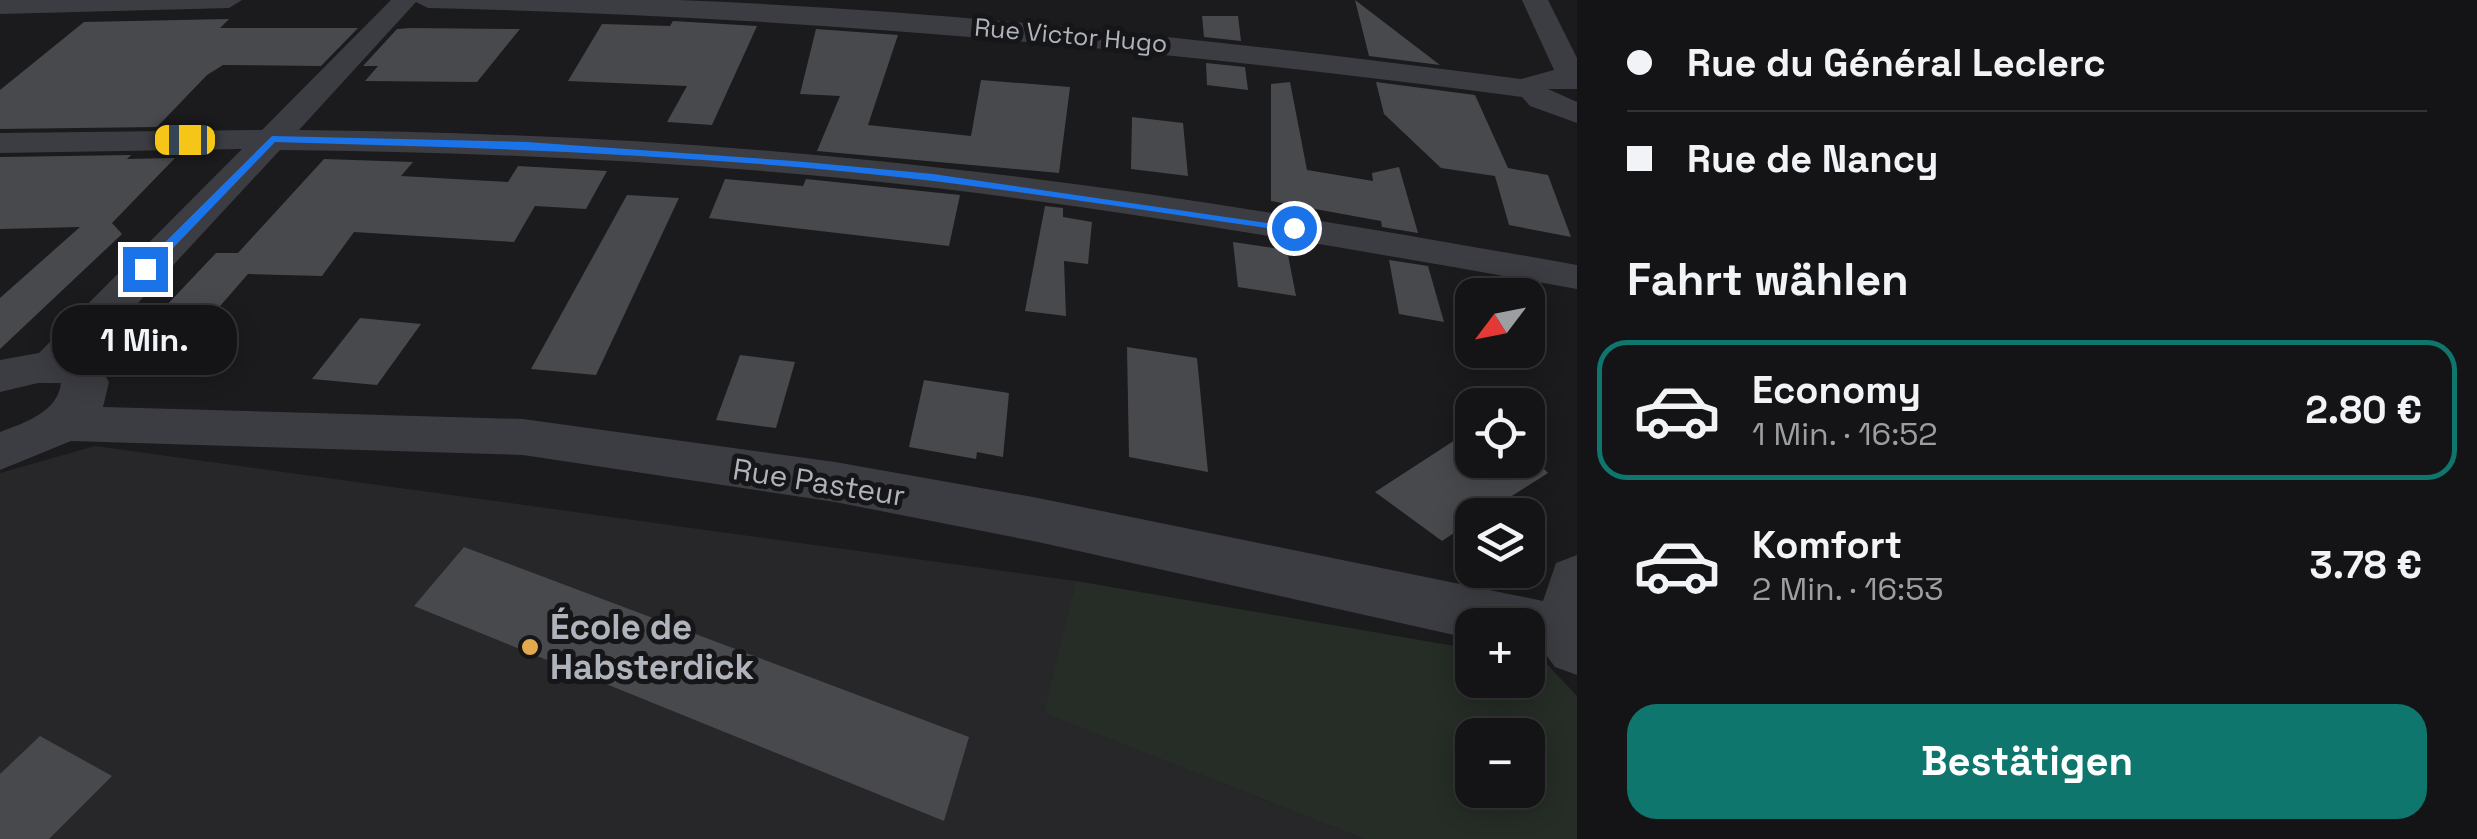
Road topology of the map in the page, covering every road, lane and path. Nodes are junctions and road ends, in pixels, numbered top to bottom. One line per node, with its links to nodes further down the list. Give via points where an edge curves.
1 (229, 0): 4 (street)
2 (406, 0): 12 (street)
3 (428, 0): 8 (street, Rue Victor Hugo, via 796,12)
4 (0, 6)
5 (1052, 6): 8 (street)
6 (1541, 12): 7 (street); 9 (street)
7 (1577, 26)
8 (1133, 40): 10 (street, Rue Victor Hugo)
9 (1575, 80): 10 (street, via 1547,79)
10 (1531, 89): 11 (street)
11 (1577, 113)
12 (272, 139): 13 (street); 14 (street, via 546,146 933,178 1260,223); 15 (street)
13 (0, 143)
14 (1577, 277)
15 (53, 366): 16 (street); 17 (street, via 69,369 85,384 76,409)
16 (0, 376)
17 (60, 423): 18 (street); 19 (street, Rue Pasteur, via 542,440 835,482)
18 (0, 451)
19 (1574, 620)

